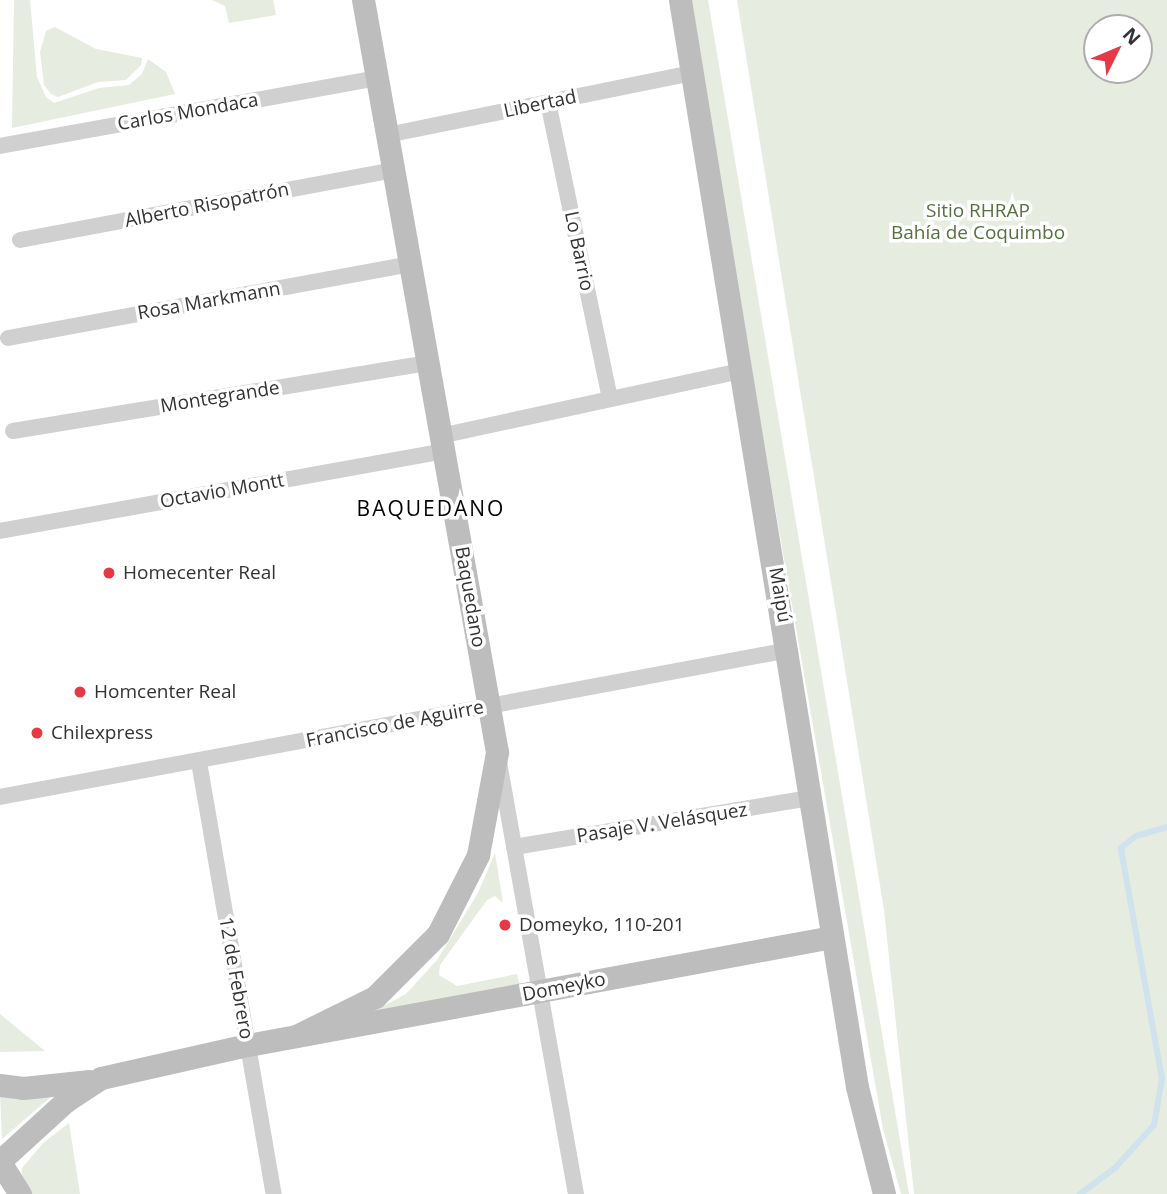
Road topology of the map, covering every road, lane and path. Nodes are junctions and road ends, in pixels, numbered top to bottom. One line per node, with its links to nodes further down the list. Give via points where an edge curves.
1 (363, 0): 4 (main road, Baquedano)
2 (680, 0): 3 (main road, Maipú)
3 (693, 73): 5 (street, Libertad); 13 (main road, Maipú)
4 (377, 78): 6 (main road, Baquedano); 7 (street, Carlos Mondaca)
5 (548, 102): 6 (street, Libertad); 14 (street, Lo Barrio)
6 (387, 135): 8 (main road, Baquedano)
7 (0, 146)
8 (393, 170): 9 (street, Alberto Risopatrón); 10 (main road, Baquedano)
9 (20, 240)
10 (410, 264): 11 (street, Rosa Markmann); 12 (main road, Baquedano)
11 (8, 338)
12 (428, 363): 15 (street, Montegrande); 16 (main road, Baquedano)
13 (741, 371): 14 (street); 18 (main road, Maipú)
14 (610, 399): 16 (street)
15 (13, 431)
16 (442, 444): 17 (street, Octavio Montt); 19 (main road, Baquedano)
17 (0, 531)
18 (789, 650): 19 (street, Francisco de Aguirre); 23 (main road, Maipú)
19 (489, 706): 20 (main road, Baquedano); 21 (street, Francisco de Aguirre)
20 (497, 752): 24 (street, Baquedano); 27 (main road, Domeyko, via 478,855 438,934 375,996)
21 (199, 762): 22 (street, Francisco de Aguirre); 28 (street, 12 de Febrero)
22 (0, 797)
23 (810, 798): 24 (street, Pasaje V. Velásquez); 25 (main road, Maipú)
24 (514, 848): 26 (street, Baquedano)
25 (832, 937): 26 (main road, Domeyko); 32 (main road, Maipú, via 857,1087)
26 (538, 993): 27 (main road, Domeyko); 35 (street, Baquedano)
27 (296, 1036): 28 (main road, Domeyko)
28 (248, 1045): 29 (main road, Domeyko); 34 (street, 12 de Febrero)
29 (90, 1081): 30 (main road); 31 (main road, Domeyko)
30 (0, 1086)
31 (0, 1161): 33 (main road)
32 (882, 1192)
33 (20, 1194)
34 (274, 1194)
35 (576, 1194)

